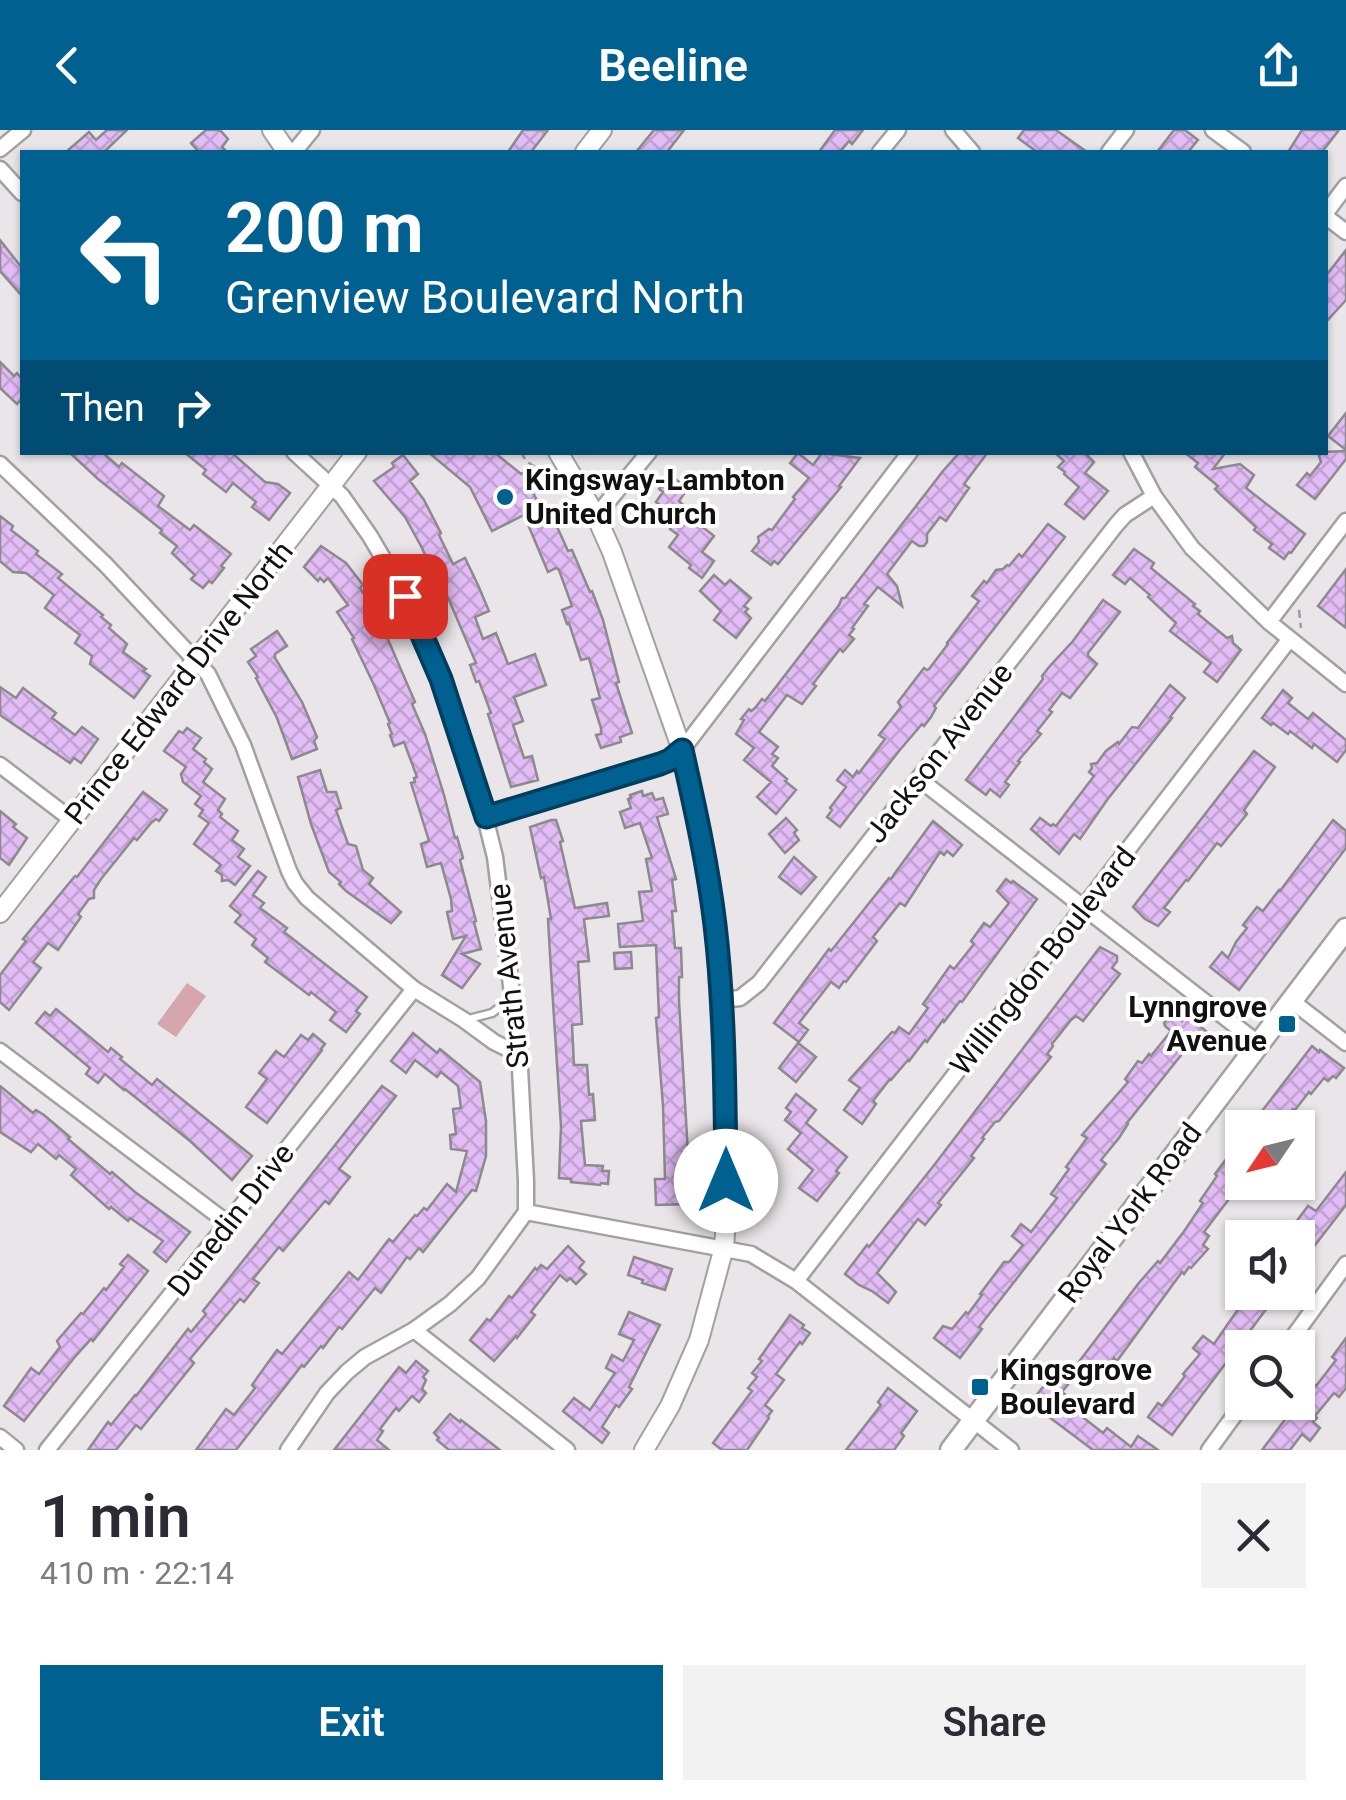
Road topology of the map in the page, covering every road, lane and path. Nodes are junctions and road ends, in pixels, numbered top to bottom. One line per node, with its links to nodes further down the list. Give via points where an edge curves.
1 (22, 130): 9 (street)
2 (272, 130): 10 (street)
3 (312, 130): 11 (street)
4 (602, 130): 12 (street)
5 (898, 130): 13 (street)
6 (953, 130): 14 (street)
7 (1126, 130): 15 (street)
8 (1213, 130): 16 (street)
9 (0, 149)
10 (289, 150)
11 (293, 150)
12 (587, 150)
13 (882, 150)
14 (970, 150)
15 (1111, 150)
16 (1240, 150)
17 (0, 168): 19 (street)
18 (1346, 186): 20 (street)
19 (20, 191)
20 (1328, 211)
21 (297, 455): 31 (street, Strath Avenue)
22 (355, 455): 31 (street, Prince Edward Drive North)
23 (524, 455): 29 (path)
24 (647, 455): 33 (street)
25 (908, 455): 41 (street)
26 (1133, 455): 32 (street)
27 (554, 460): 29 (path); 33 (street)
28 (0, 464): 39 (street)
29 (543, 472): 30 (path)
30 (536, 475)
31 (332, 486): 39 (street, Prince Edward Drive North); 44 (street, Strath Avenue, via 405,596 441,679)
32 (1154, 496): 36 (street, via 1192,548); 43 (street, Jackson Avenue, via 1116,525)
33 (596, 516): 41 (street)
34 (1346, 522): 36 (street)
35 (1299, 610): 37 (path)
36 (1269, 622): 38 (street)
37 (1303, 631)
38 (1289, 640): 40 (street); 46 (street, Willingdon Boulevard)
39 (197, 660): 45 (street, Prince Edward Drive North); 49 (street, via 243,744 295,883)
40 (1346, 684)
41 (682, 750): 44 (street, via 660,764); 51 (street, via 708,875)
42 (0, 764): 45 (street)
43 (920, 779): 46 (street); 51 (street, Jackson Avenue, via 759,983 740,998)
44 (486, 817): 50 (street, Strath Avenue)
45 (72, 820): 47 (street, Prince Edward Drive North)
46 (1084, 908): 55 (street); 62 (street, Willingdon Boulevard)
47 (0, 913)
48 (1346, 929): 52 (main road, Royal York Road)
49 (414, 989): 53 (street); 59 (street, Dunedin Drive)
50 (513, 998): 53 (lane, via 492,1013); 56 (street, Strath Avenue)
51 (721, 1000): 60 (street)
52 (1292, 1001): 54 (street); 55 (main road, Royal York Road)
53 (464, 1020): 56 (street)
54 (1346, 1042)
55 (1259, 1044): 66 (main road, Royal York Road)
56 (519, 1050): 58 (street, Strath Avenue)
57 (0, 1051): 59 (street)
58 (526, 1212): 60 (street); 63 (street, via 478,1278)
59 (229, 1224): 69 (street, Dunedin Drive)
60 (724, 1248): 62 (street, via 751,1254); 72 (street, via 698,1340)
61 (1346, 1264): 64 (street)
62 (796, 1281): 66 (street)
63 (414, 1330): 70 (street, via 347,1372); 71 (street)
64 (1298, 1330)
65 (1231, 1420): 75 (street)
66 (972, 1421): 73 (main road, Royal York Road); 74 (street)
67 (0, 1437): 68 (street)
68 (16, 1450)
69 (47, 1450)
70 (288, 1450)
71 (567, 1450)
72 (644, 1450)
73 (950, 1450)
74 (1011, 1450)
75 (1209, 1450)

